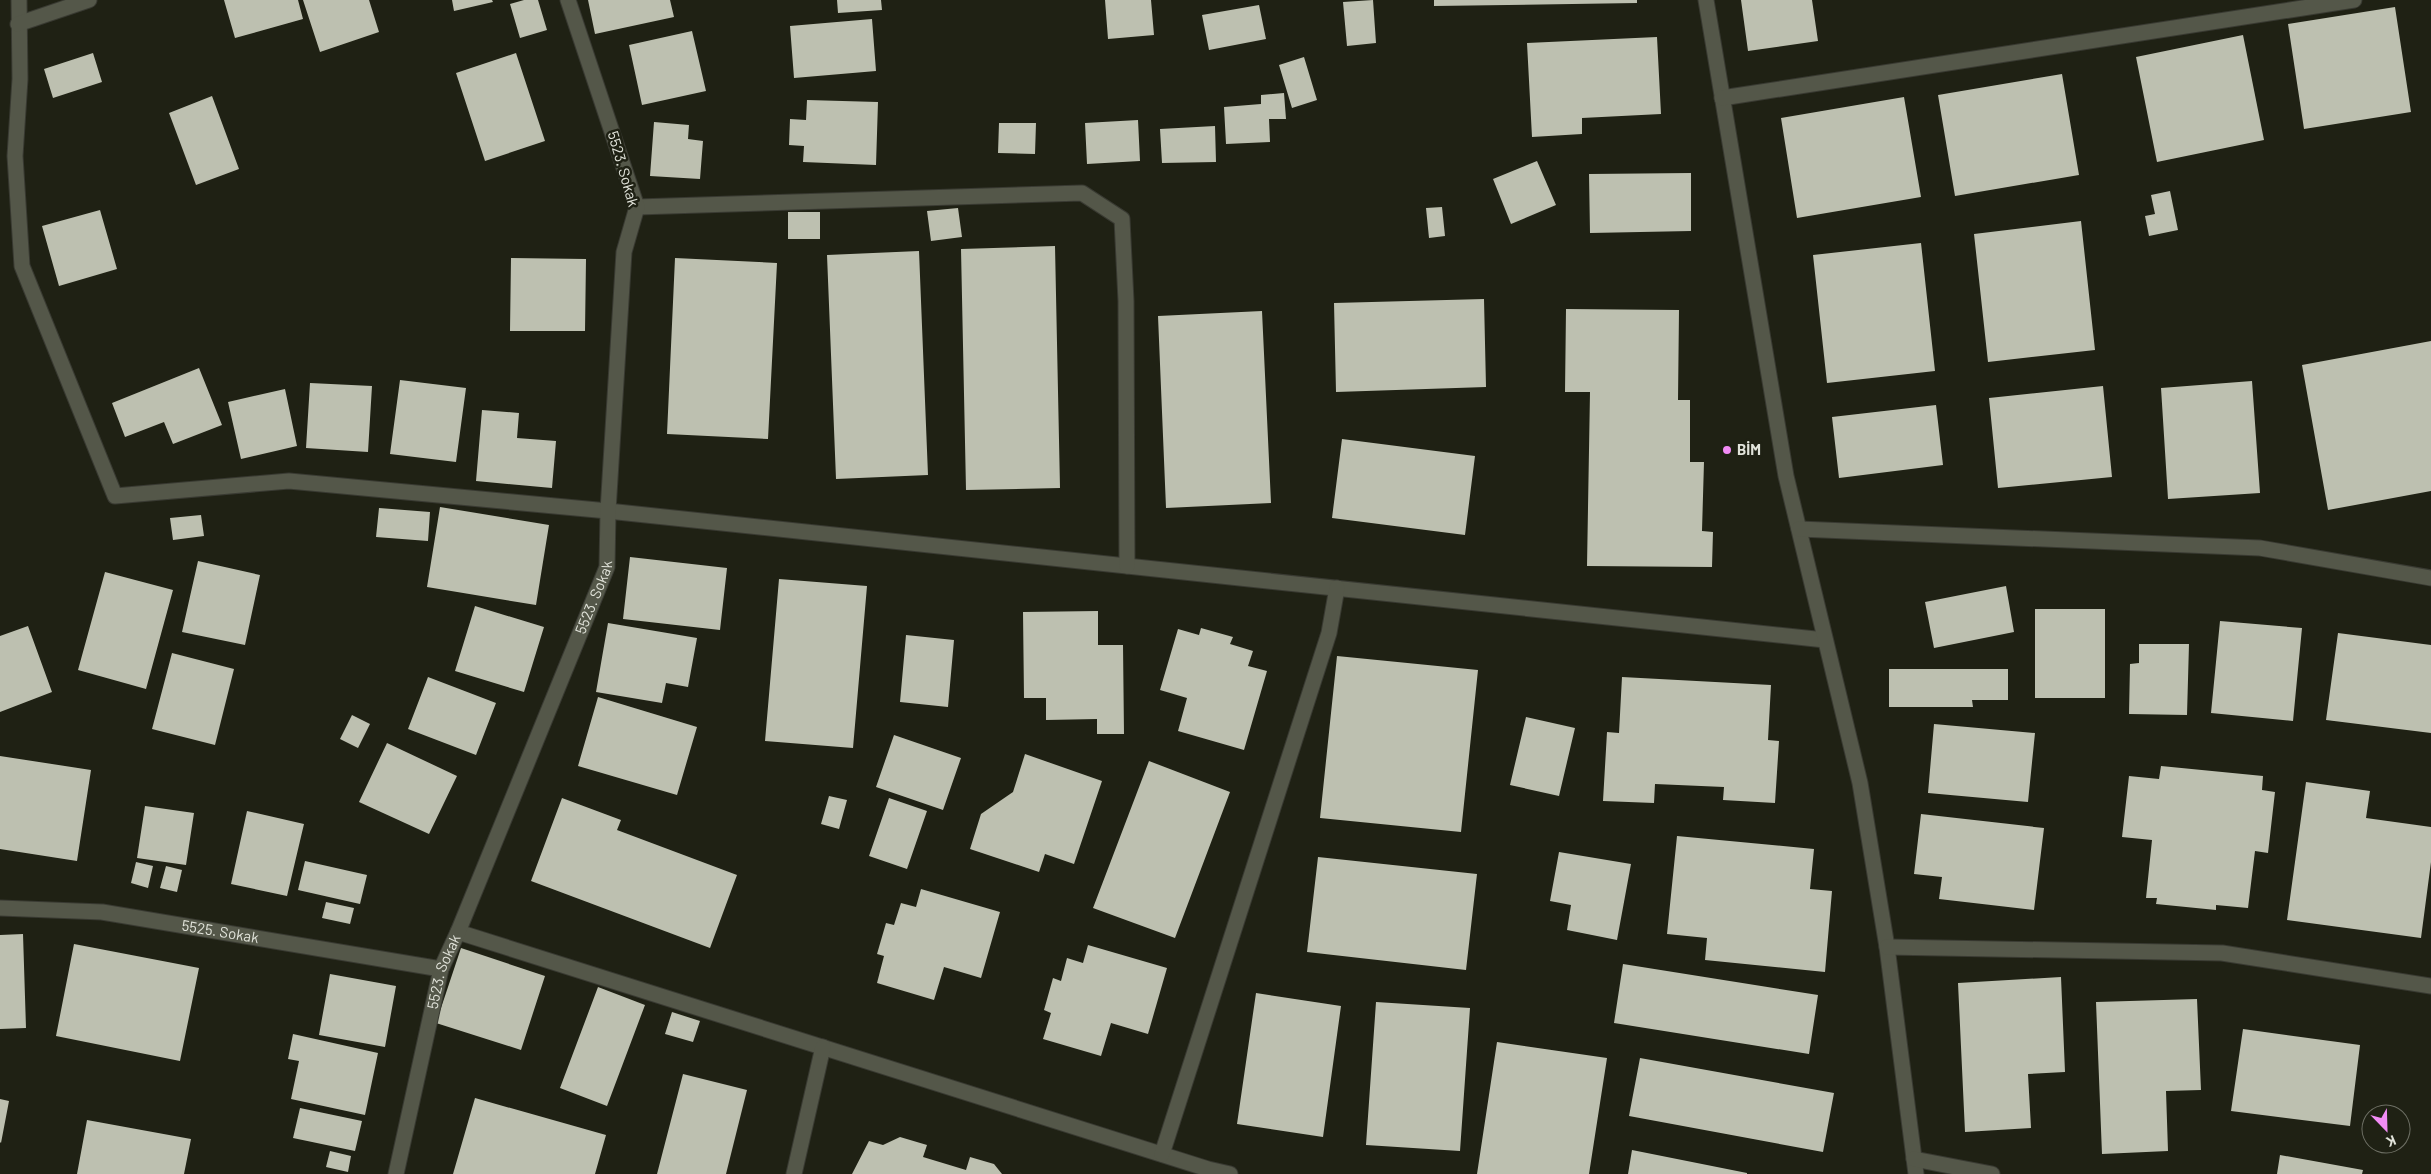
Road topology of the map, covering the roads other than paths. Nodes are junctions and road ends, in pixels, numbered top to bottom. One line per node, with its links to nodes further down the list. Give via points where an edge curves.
1 (19, 0): 6 (street)
2 (89, 0): 6 (street)
3 (568, 0): 9 (street, 5523. Sokak)
4 (1706, 0): 7 (street)
5 (2354, 0): 7 (street)
6 (18, 24): 8 (street, via 20,79)
7 (1722, 98): 11 (street, via 1786,476)
8 (7, 156): 10 (street, via 22,266 115,496 289,481)
9 (637, 207): 10 (street, 5523. Sokak, via 624,252); 12 (street, via 1082,193 1122,219 1126,300)
10 (608, 511): 12 (street); 17 (street, 5523. Sokak, via 607,567)
11 (1799, 529): 13 (street, via 2260,548); 15 (street)
12 (1127, 566): 14 (street)
13 (2431, 578)
14 (1338, 588): 15 (street); 22 (street, via 1329,633)
15 (1825, 640): 18 (street, via 1860,783)
16 (0, 908): 19 (street, 5525. Sokak, via 102,912)
17 (458, 932): 19 (street, 5523. Sokak); 21 (street)
18 (1887, 947): 20 (street, via 2222,953); 23 (street)
19 (441, 969): 24 (street, 5523. Sokak)
20 (2431, 986)
21 (823, 1047): 22 (street); 25 (street)
22 (1162, 1154): 26 (street)
23 (1914, 1158): 27 (street); 28 (street)
24 (396, 1174)
25 (794, 1174)
26 (1230, 1174)
27 (1916, 1174)
28 (1992, 1174)

